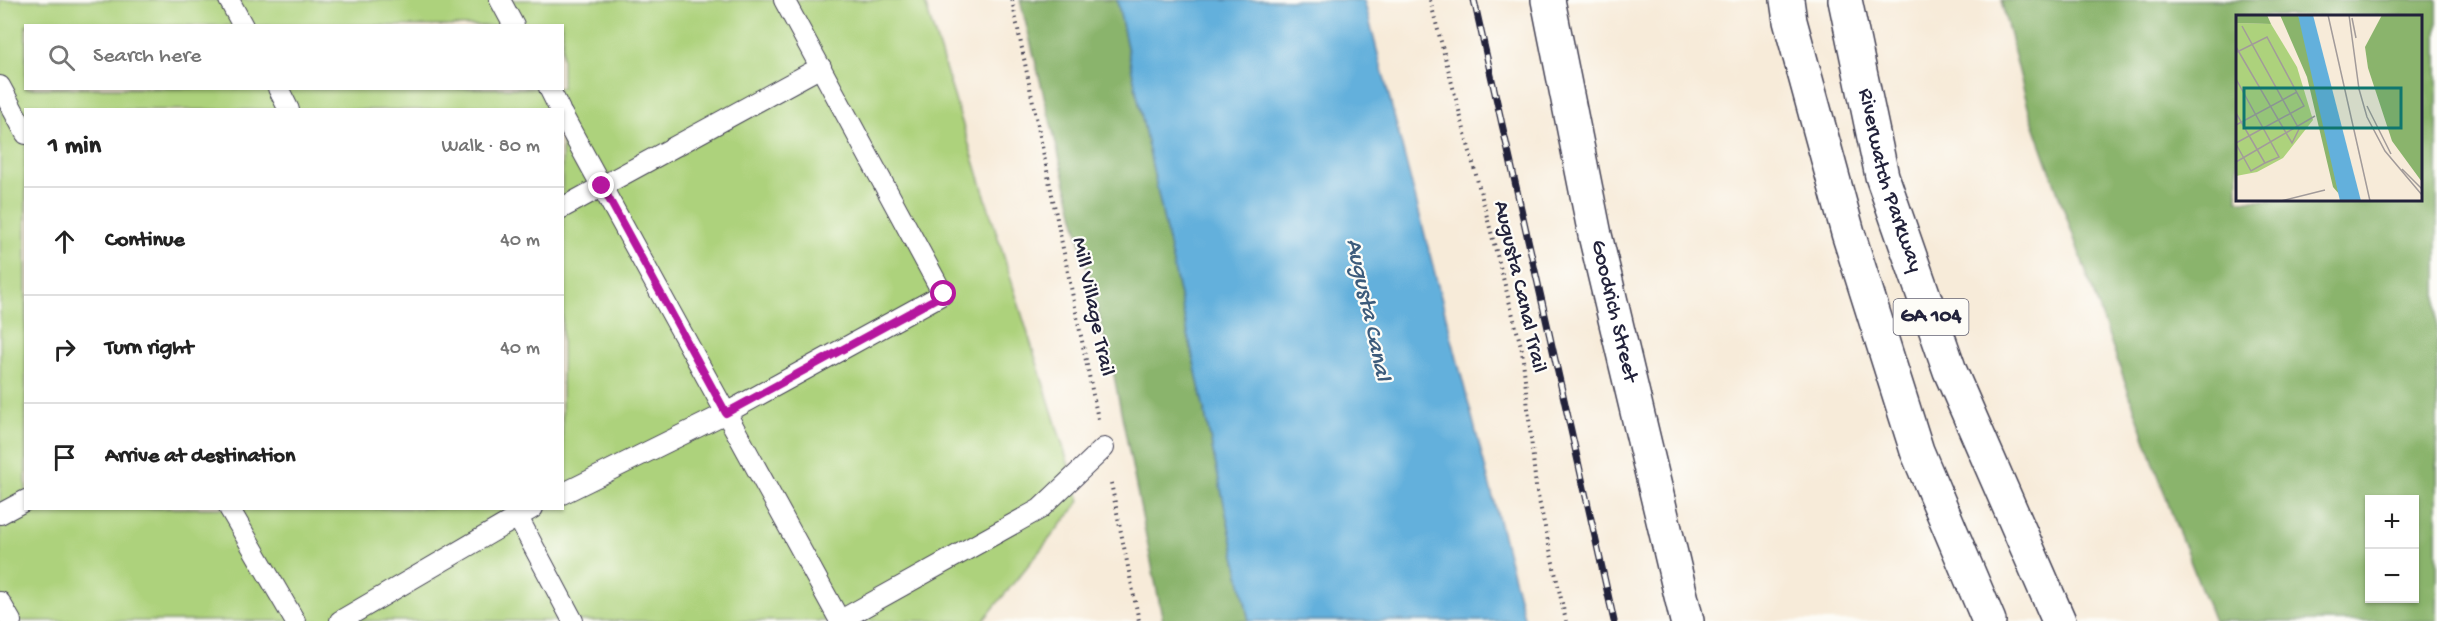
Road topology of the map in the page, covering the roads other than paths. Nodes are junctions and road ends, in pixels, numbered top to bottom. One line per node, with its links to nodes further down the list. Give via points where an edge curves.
1 (229, 0): 7 (lane)
2 (500, 0): 8 (lane)
3 (784, 0): 9 (lane)
4 (1548, 0): 32 (main road, Goodrich Street, via 1595,235)
5 (1787, 0): 33 (main road, GA 104, via 1848,233 1917,451)
6 (1845, 0): 34 (main road, Riverwatch Parkway / GA 104, via 1882,176 1950,371)
7 (242, 24)
8 (513, 24)
9 (820, 67): 17 (lane); 19 (lane, via 944,294)
10 (0, 86): 16 (lane)
11 (279, 90): 13 (lane)
12 (550, 90): 14 (lane)
13 (289, 108)
14 (559, 108)
15 (564, 118): 17 (lane)
16 (24, 130)
17 (602, 186): 18 (lane); 19 (lane)
18 (564, 207)
19 (726, 413): 21 (lane); 31 (lane)
20 (1104, 448): 31 (lane, via 1040,509)
21 (564, 493)
22 (24, 501): 25 (lane)
23 (230, 510): 28 (lane)
24 (521, 511): 29 (lane); 30 (lane)
25 (0, 514)
26 (0, 602): 27 (lane)
27 (11, 621)
28 (295, 621)
29 (340, 621)
30 (573, 621)
31 (839, 621)
32 (1688, 621)
33 (1989, 621)
34 (2059, 621)

